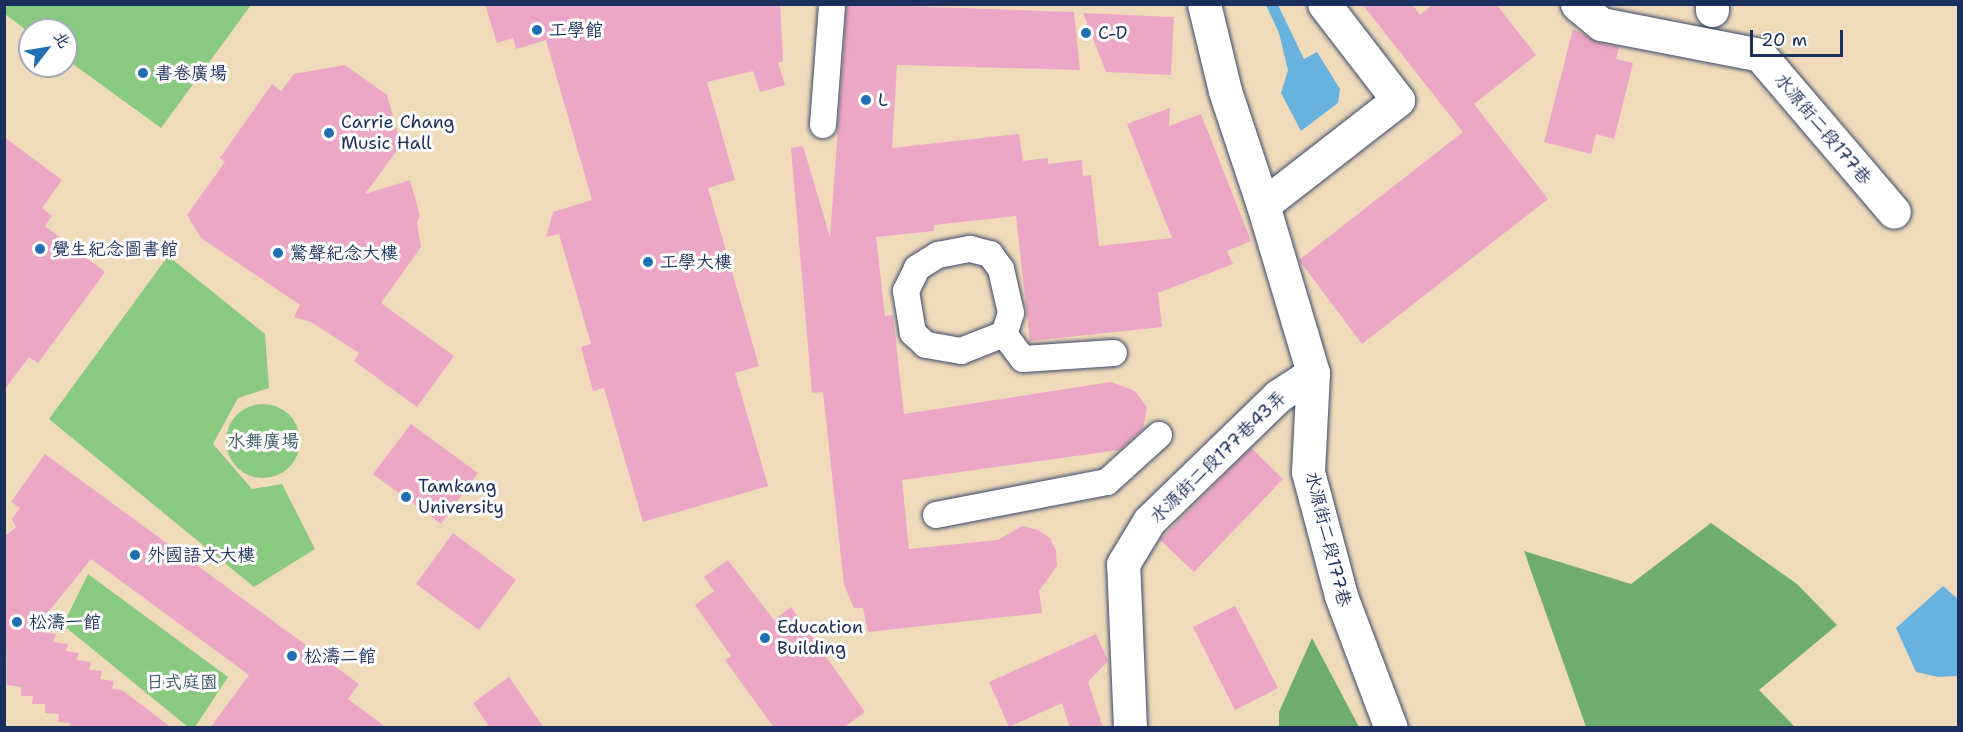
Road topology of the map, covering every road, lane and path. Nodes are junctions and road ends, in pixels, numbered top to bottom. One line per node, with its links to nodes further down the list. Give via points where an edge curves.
1 (832, 4): 5 (street)
2 (1204, 4): 6 (street, 水源街二段177巷, via 1225,91)
3 (1324, 4): 6 (street, via 1398,100)
4 (1577, 4): 7 (street, 水源街二段177巷, via 1601,24 1760,55)
5 (823, 125)
6 (1263, 205): 10 (street, 水源街二段177巷)
7 (1894, 212)
8 (1004, 334): 8 (street, via 1011,313 1001,269 990,254 970,249 938,255 916,268 906,291 913,333 926,345 961,351); 9 (street, via 1023,359)
9 (1114, 353)
10 (1313, 374): 13 (street, 水源街二段177巷43弄, via 1278,396 1149,521 1123,564); 14 (street, 水源街二段177巷, via 1308,472 1341,596)
11 (1159, 435): 12 (street, via 1107,482)
12 (936, 515)
13 (1130, 728)
14 (1391, 728)

